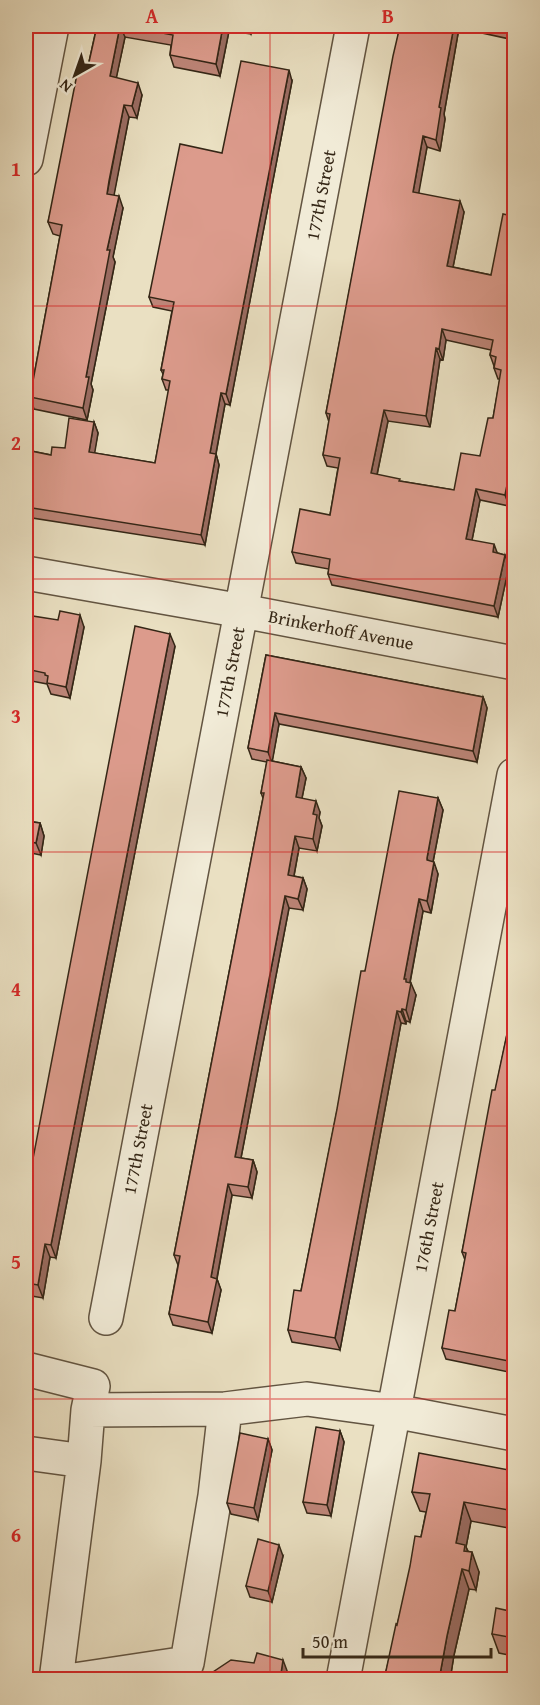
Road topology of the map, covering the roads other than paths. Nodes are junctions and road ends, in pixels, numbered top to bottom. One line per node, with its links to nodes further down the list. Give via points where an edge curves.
1 (52, 26): 3 (street)
2 (353, 26): 5 (street, 177th Street)
3 (26, 159)
4 (26, 573): 5 (street, Brinkerhoff Avenue)
5 (242, 611): 6 (street, Brinkerhoff Avenue); 8 (street, 177th Street)
6 (514, 663)
7 (514, 775): 12 (street, 176th Street)
8 (106, 1318)
9 (26, 1369): 11 (street, via 93,1386)
10 (225, 1409): 11 (street); 12 (street, via 307,1399); 17 (street, via 187,1663)
11 (88, 1410): 15 (street)
12 (394, 1411): 13 (street); 18 (street, 176th Street)
13 (514, 1434)
14 (26, 1453): 15 (street)
15 (84, 1461): 16 (street)
16 (56, 1680)
17 (74, 1680)
18 (343, 1680)

